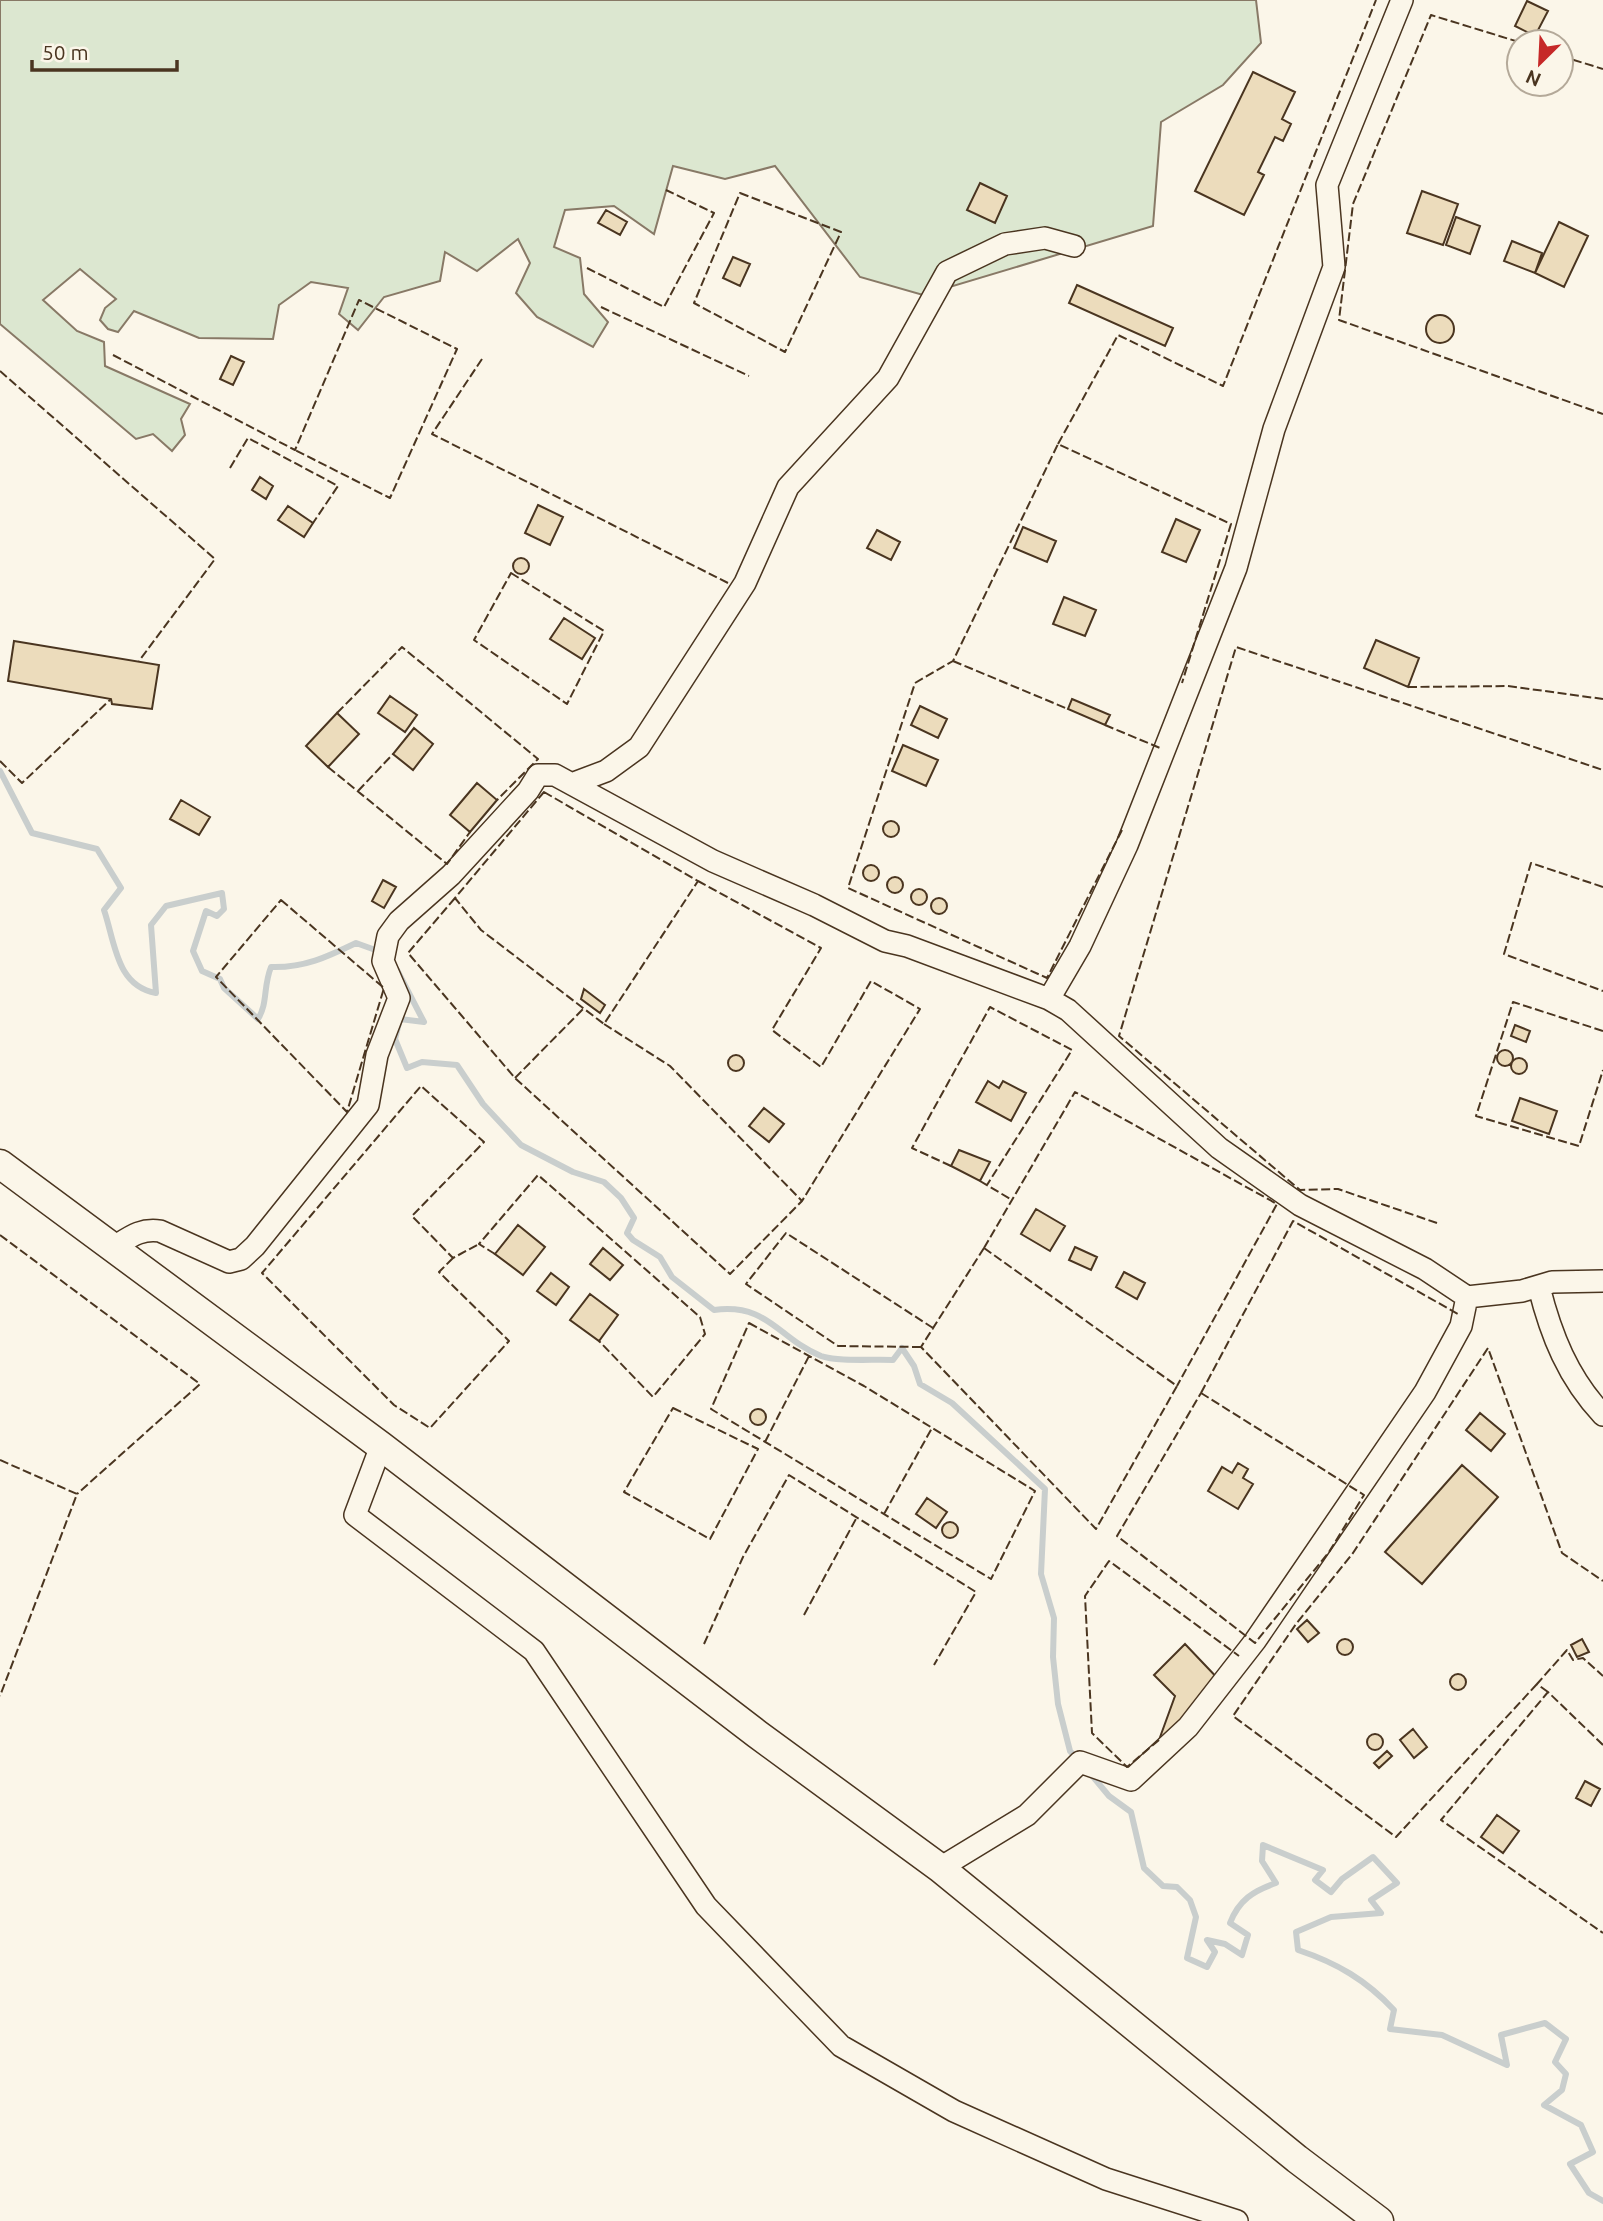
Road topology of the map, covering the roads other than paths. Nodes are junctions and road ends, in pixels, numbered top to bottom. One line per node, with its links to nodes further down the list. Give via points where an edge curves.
1 (1402, 0): 4 (street, via 1327,185 1335,267 1274,429 1236,568 1126,845 1080,946)
2 (1074, 246): 3 (street, via 1045,238 1005,244 947,272 888,379 788,487 745,583 639,747 606,771)
3 (574, 783): 4 (street, via 713,861 885,941); 6 (street, via 555,775 538,775 451,875 388,936 383,961 399,998 377,1055 368,1105 255,1247 229,1262 149,1229)
4 (1049, 999): 9 (street, via 1068,1010 1219,1148 1300,1205 1425,1269)
5 (0, 1164): 6 (main road)
6 (114, 1248): 11 (main road)
7 (1603, 1281): 8 (street, via 1552,1282)
8 (1539, 1287): 9 (street); 10 (street, via 1551,1334 1576,1381)
9 (1467, 1297): 12 (street, via 1461,1326 1425,1392 1227,1681 1188,1727 1131,1780 1080,1762 1027,1815)
10 (1603, 1415)
11 (381, 1447): 12 (main road); 13 (street, via 355,1515 534,1651 706,1906 841,2046 954,2111 1107,2179)
12 (940, 1868): 14 (main road)
13 (1237, 2221)
14 (1379, 2221)

